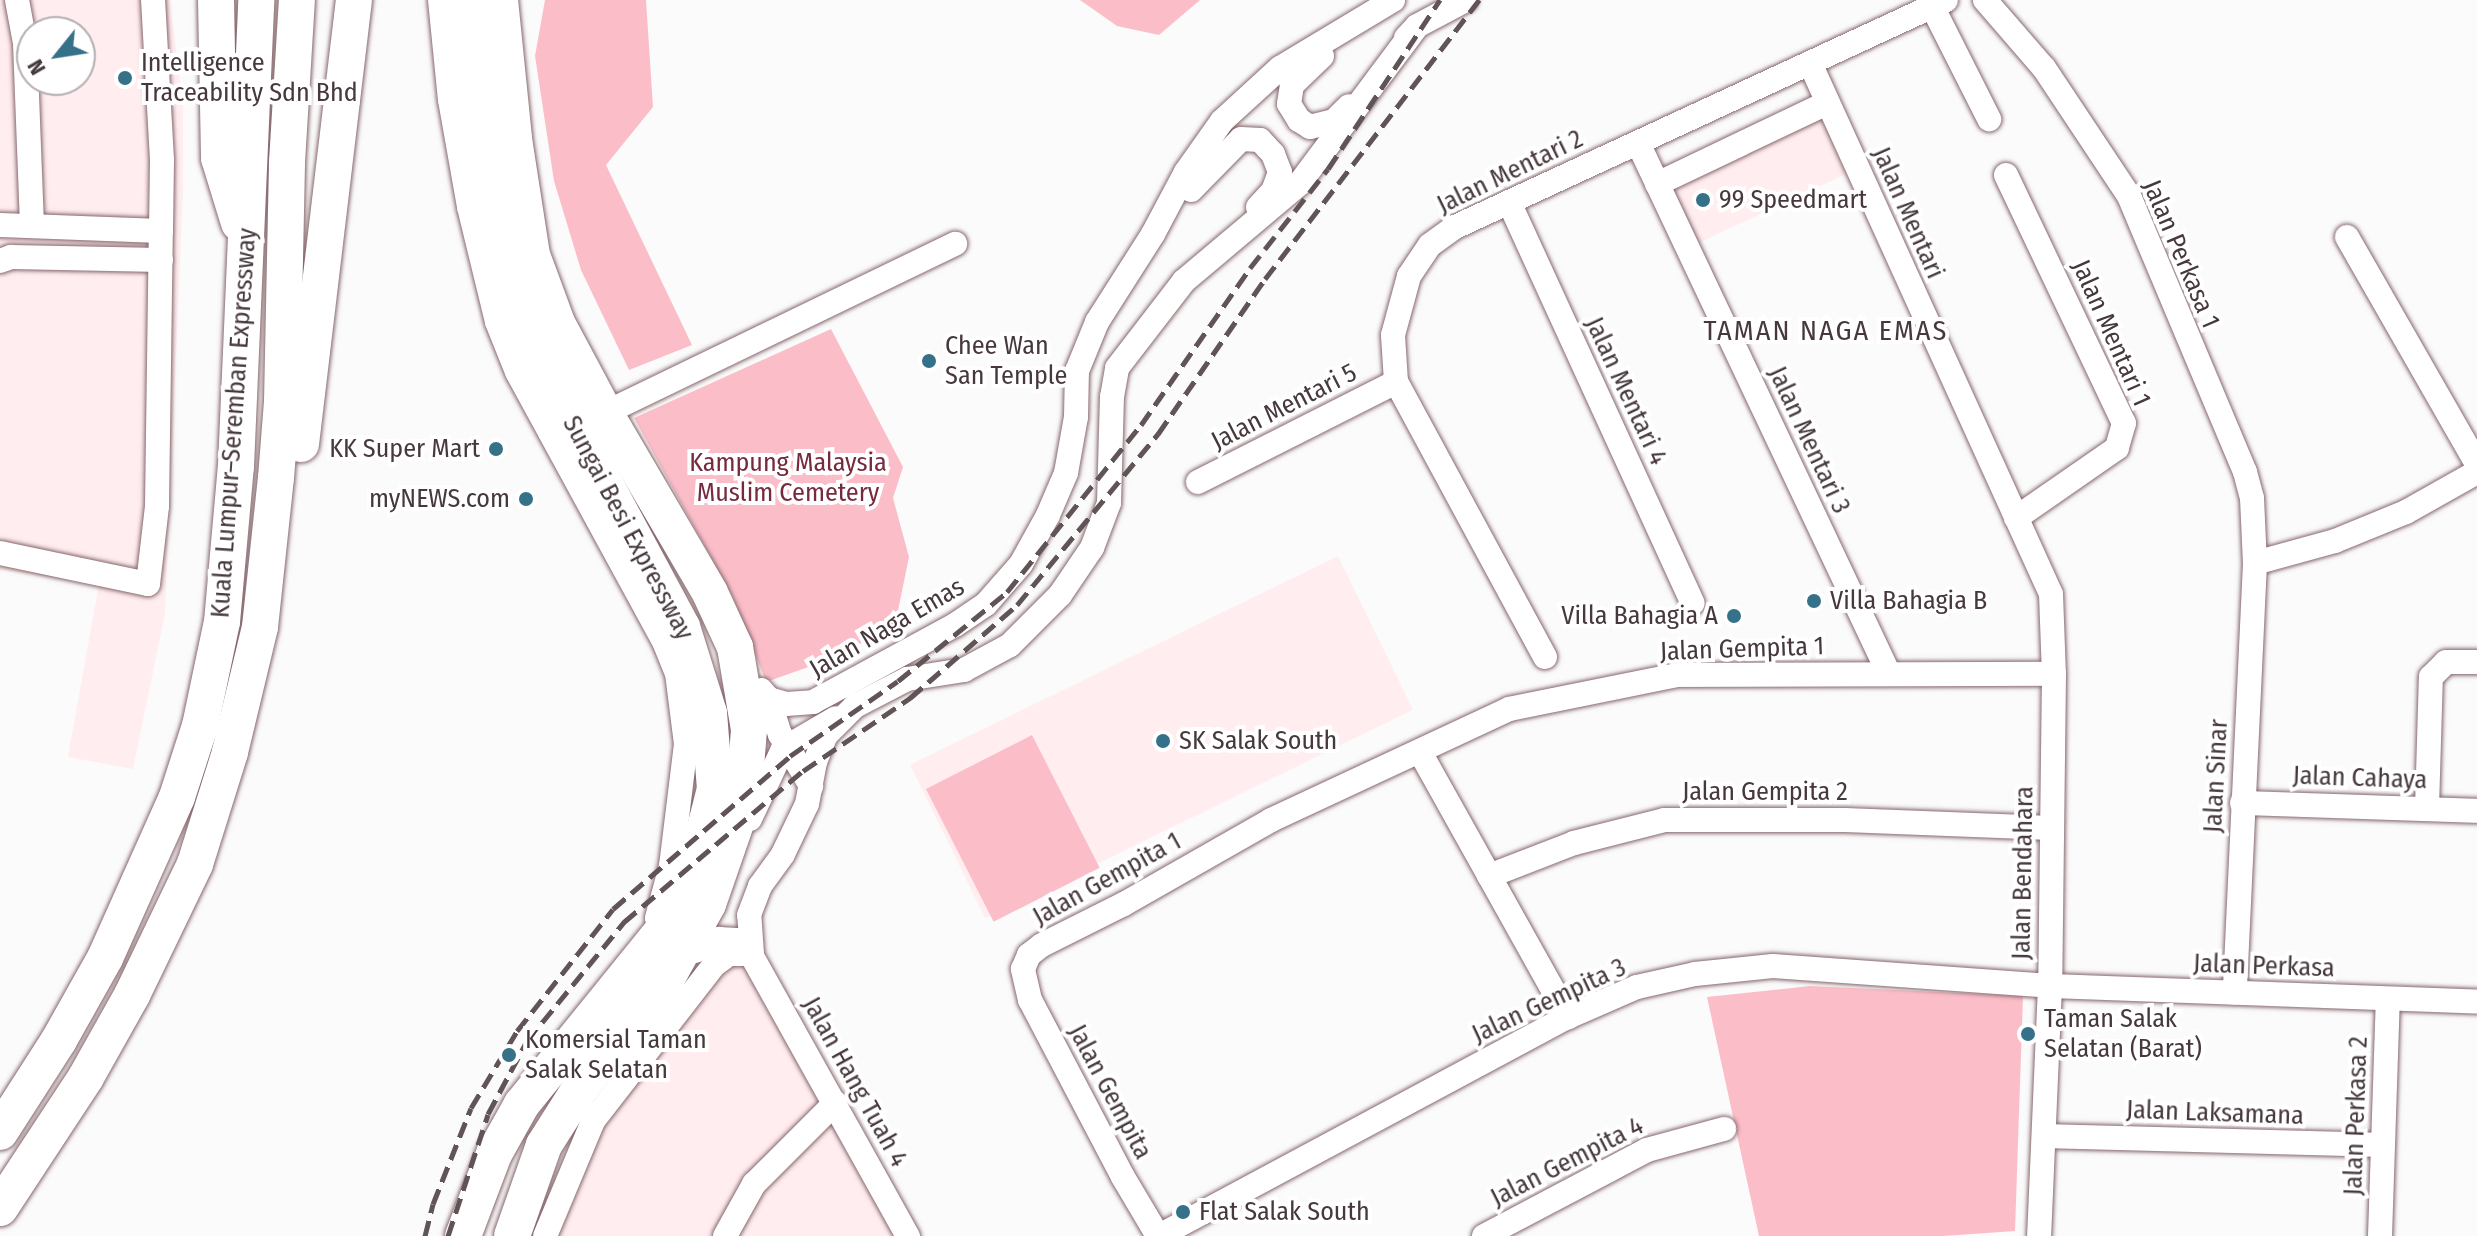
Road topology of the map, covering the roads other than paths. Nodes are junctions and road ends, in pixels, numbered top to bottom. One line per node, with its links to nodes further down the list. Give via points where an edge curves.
1 (17, 0): 23 (street, via 25,43)
2 (153, 0): 24 (street)
3 (216, 0): 27 (highway, via 219,158)
4 (256, 0): 27 (highway, Kuala Lumpur–Seremban Expressway)
5 (297, 0): 37 (highway, Kuala Lumpur–Seremban Expressway, via 282,402)
6 (354, 0): 37 (highway, via 300,456)
7 (440, 0): 59 (street, via 450,100 497,322 517,372 677,673 686,744)
8 (467, 0): 59 (highway, Sungai Besi Expressway, via 488,195 511,289 544,370 682,627 709,713 715,789 697,859 668,924)
9 (500, 0): 33 (highway, Sungai Besi Expressway, via 532,255 557,323)
10 (1466, 0): 14 (street, Jalan Naga Emas)
11 (1985, 0): 40 (street, Jalan Perkasa 1, via 2044,68 2129,196 2245,472 2252,498)
12 (1388, 3): 14 (street, Jalan Naga Emas, via 1292,85 1289,104 1299,120 1310,127 1334,121); 25 (street, Jalan Naga Emas, via 1280,68 1222,121 1186,172)
13 (1939, 3): 15 (street, Jalan Mentari 2); 17 (street)
14 (1417, 26): 29 (street, Jalan Naga Emas, via 1299,184)
15 (1810, 63): 16 (street, Jalan Mentari); 18 (street, Jalan Mentari 2)
16 (1827, 103): 20 (street); 38 (street, Jalan Mentari)
17 (1989, 119)
18 (1638, 143): 20 (street, Jalan Mentari 3); 21 (street, Jalan Mentari 2)
19 (2006, 175): 38 (street, Jalan Mentari 1, via 2124,423 2114,451)
20 (1657, 184): 45 (street, Jalan Mentari 3)
21 (1509, 202): 32 (street, Jalan Mentari 2, via 1430,245 1409,276 1393,335); 41 (street, Jalan Mentari 4)
22 (0, 225): 23 (street)
23 (32, 226): 24 (street)
24 (161, 231): 30 (street)
25 (1153, 234): 29 (street, Jalan Naga Emas, via 1241,139 1260,140 1280,172 1273,191); 47 (street, Jalan Naga Emas, via 1097,322 1077,371 1066,473 1021,564 986,604 955,625 813,702)
26 (2347, 237): 34 (street)
27 (248, 243): 69 (highway, Kuala Lumpur–Seremban Expressway, via 227,575 200,726 177,797 105,958)
28 (955, 244): 33 (street)
29 (1223, 245): 48 (street, Jalan Naga Emas, via 1184,281 1117,368 1109,503 1092,548 1060,595 1010,645 964,670 907,679)
30 (161, 260): 31 (street); 39 (street, via 157,506 148,584)
31 (0, 261)
32 (1396, 382): 36 (street, Jalan Mentari 5); 43 (street, Jalan Mentari 2)
33 (605, 413): 42 (highway, Sungai Besi Expressway, via 710,593)
34 (2477, 464)
35 (2477, 472): 40 (street, via 2406,512 2335,541)
36 (1198, 482)
37 (273, 506): 72 (highway, Kuala Lumpur–Seremban Expressway, via 260,627 230,752 195,864 86,1077)
38 (2016, 518): 46 (street, Jalan Bendahara, via 2051,594)
39 (0, 553)
40 (2255, 563): 52 (street, Jalan Sinar)
41 (1693, 603)
42 (735, 647): 47 (street, via 754,683); 59 (highway, Sungai Besi Expressway, via 749,730 743,803 708,904)
43 (1545, 657)
44 (2477, 662): 53 (street, via 2446,662 2431,677)
45 (1889, 674): 46 (street, Jalan Gempita 1); 50 (street, Jalan Gempita 1, via 1677,675 1509,709)
46 (2054, 674): 55 (street, Jalan Bendahara)
47 (778, 702): 49 (street)
48 (855, 706): 49 (street); 51 (street, Jalan Naga Emas, via 826,735)
49 (787, 747): 51 (street); 57 (street, via 771,769 734,877)
50 (1420, 752): 56 (street); 60 (street, Jalan Gempita 1, via 1271,820 1042,945)
51 (811, 786): 58 (street, Jalan Naga Emas, via 807,804 749,915)
52 (2242, 803): 53 (street, Jalan Cahaya); 62 (street, Jalan Sinar)
53 (2427, 808): 54 (street, Jalan Cahaya)
54 (2477, 811)
55 (2051, 828): 56 (street, Jalan Gempita 2, via 1817,819 1664,820 1574,843); 61 (street, Jalan Bendahara)
56 (1489, 876): 65 (street)
57 (695, 951): 58 (street, via 728,938 744,943); 59 (street)
58 (752, 954): 67 (street, Jalan Hang Tuah 4); 76 (street, via 729,954 714,965 593,1121)
59 (657, 966): 66 (highway, Sungai Besi Expressway); 75 (highway, Sungai Besi Expressway, via 544,1145)
60 (1023, 969): 79 (street, Jalan Gempita, via 1030,1000)
61 (2050, 986): 62 (street, Jalan Perkasa); 65 (street, Jalan Gempita 3, via 1773,966 1637,987); 70 (street, Jalan Bendahara)
62 (2235, 993): 63 (street, Jalan Perkasa)
63 (2388, 999): 64 (street, Jalan Perkasa); 71 (street, Jalan Perkasa 2)
64 (2477, 1002)
65 (1568, 1017): 79 (street, Jalan Gempita 3)
66 (553, 1067): 73 (highway, Sungai Besi Expressway, via 522,1104 494,1154); 74 (highway)
67 (835, 1103): 77 (street, via 754,1184); 78 (street, Jalan Hang Tuah 4)
68 (1724, 1129): 80 (street, Jalan Gempita 4, via 1647,1150)
69 (0, 1132)
70 (2045, 1136): 71 (street, Jalan Laksamana); 81 (street, Jalan Bendahara)
71 (2383, 1145): 82 (street, Jalan Perkasa 2)
72 (0, 1208)
73 (463, 1236)
74 (481, 1236)
75 (512, 1236)
76 (545, 1236)
77 (725, 1236)
78 (908, 1236)
79 (1159, 1236)
80 (1484, 1236)
81 (2039, 1236)
82 (2380, 1236)

